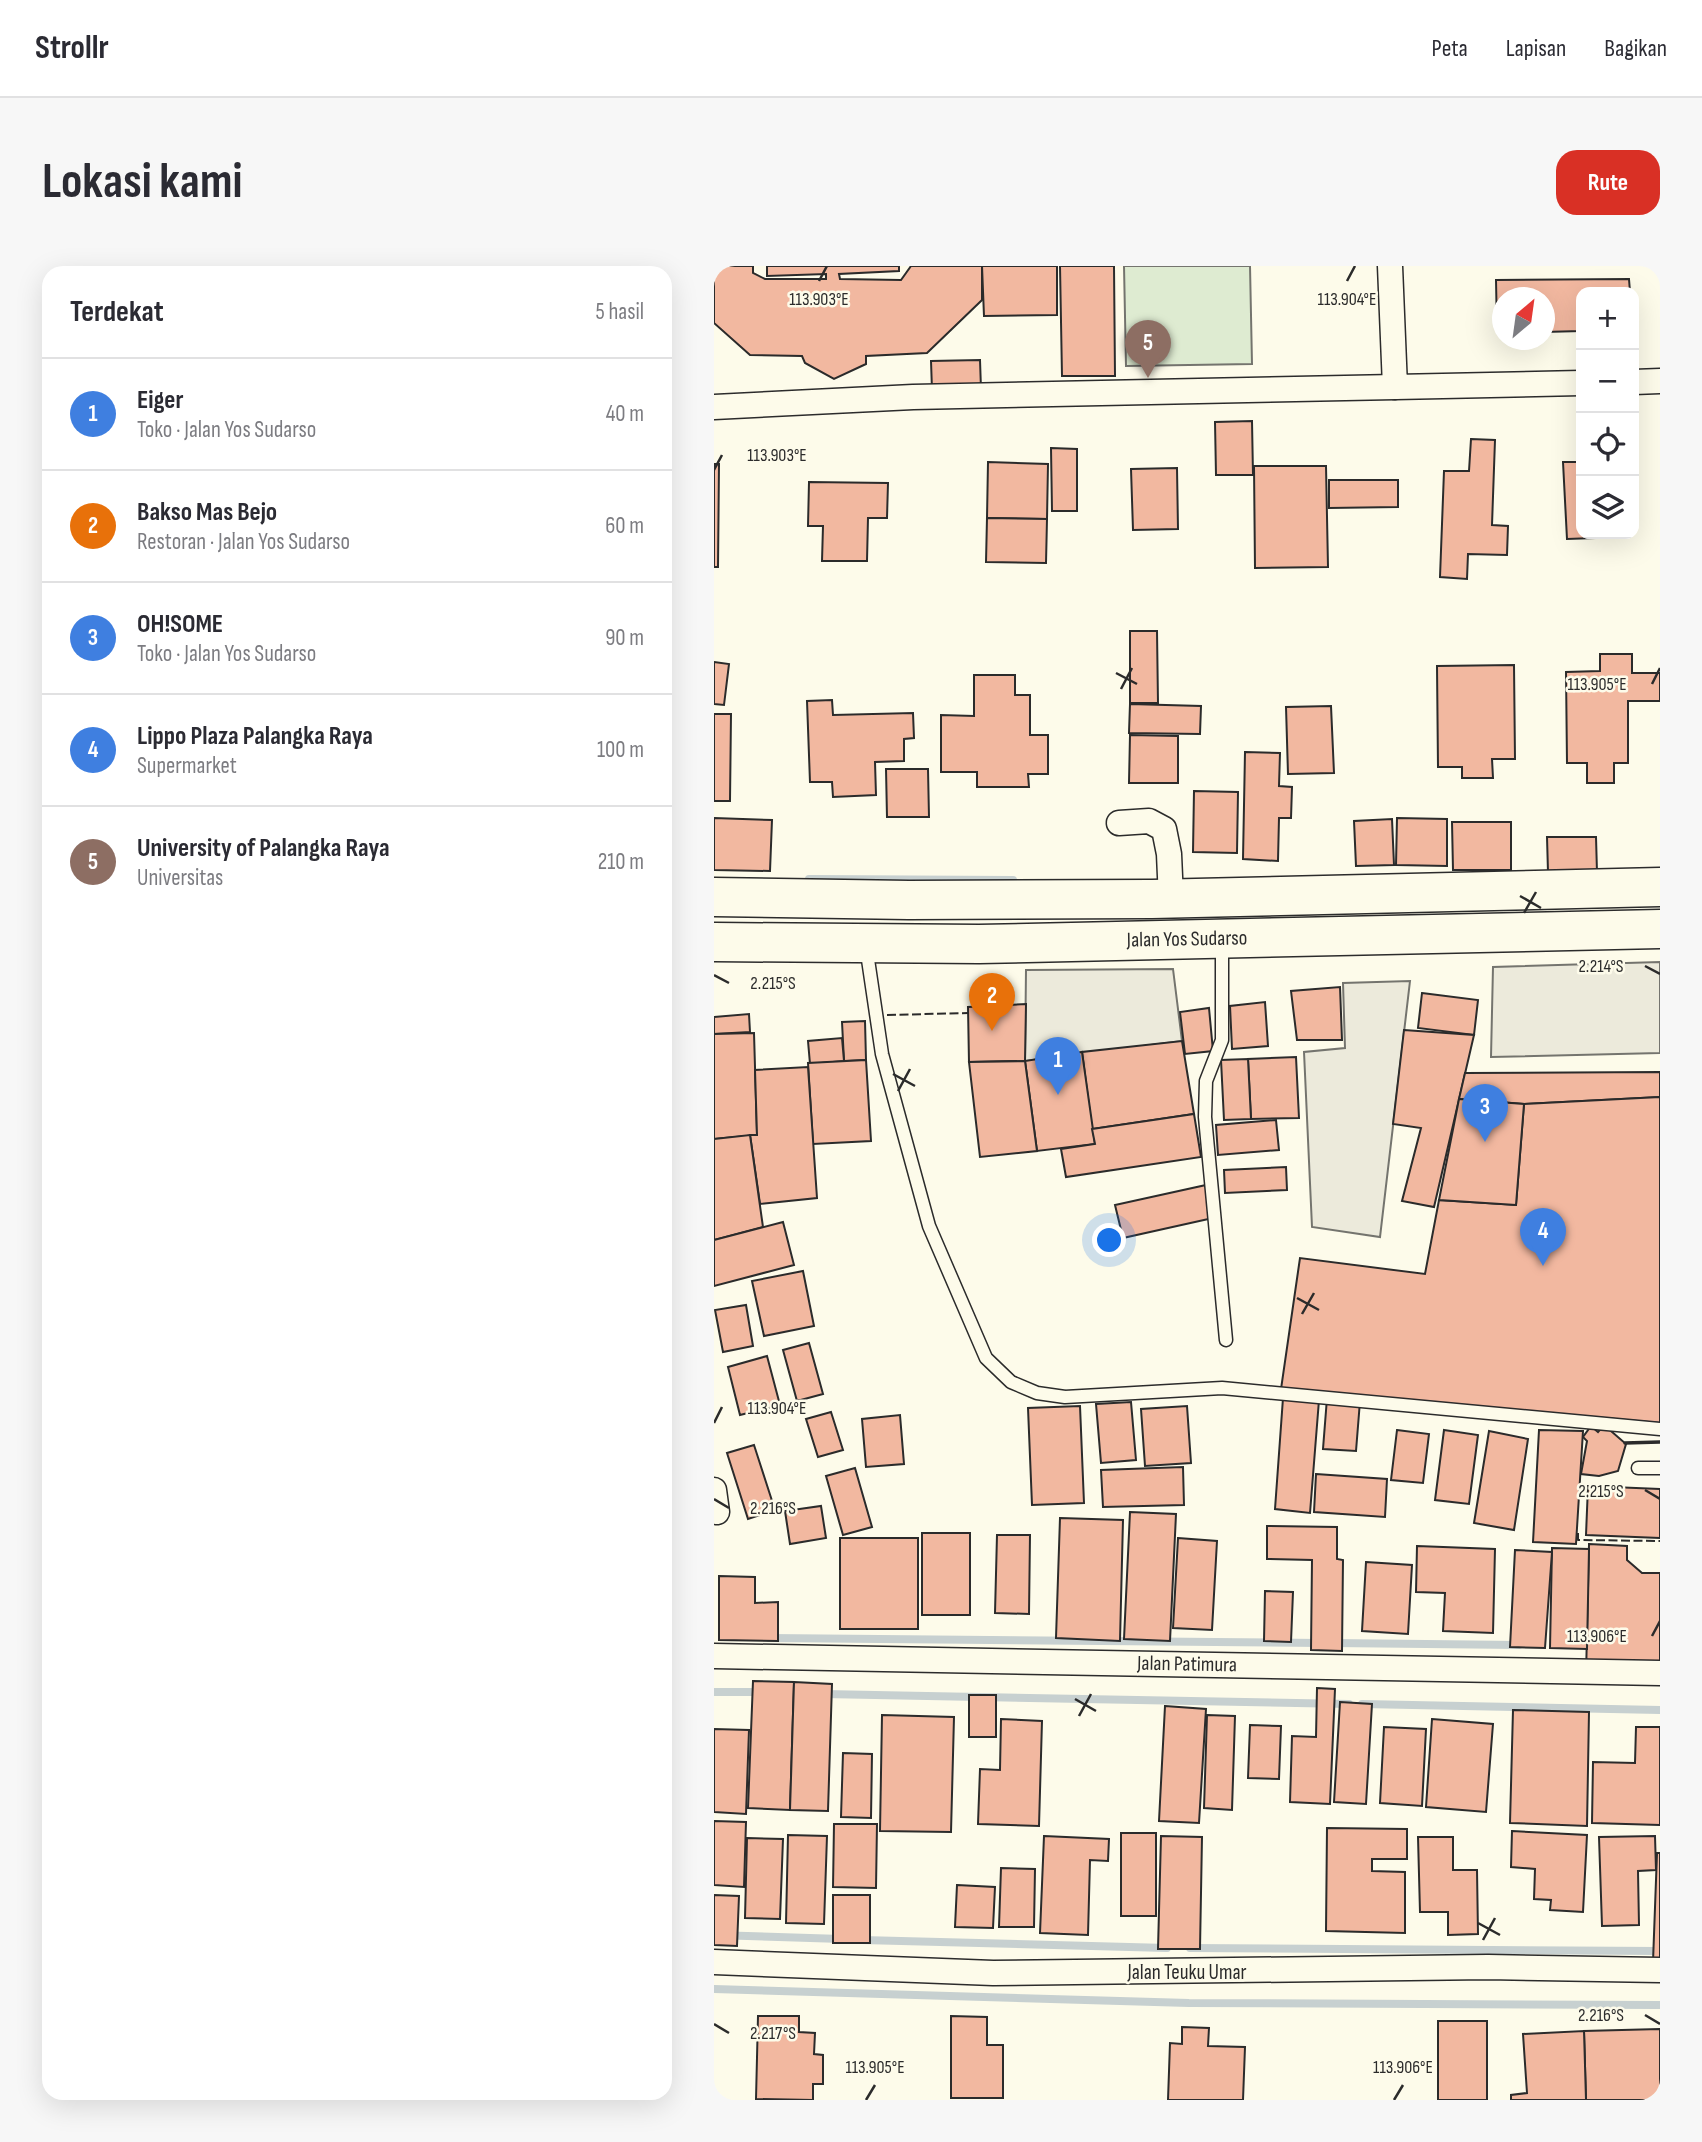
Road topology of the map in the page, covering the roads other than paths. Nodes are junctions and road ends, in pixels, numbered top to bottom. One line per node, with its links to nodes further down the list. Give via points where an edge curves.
1 (1390, 266): 5 (street)
2 (1660, 381): 3 (street)
3 (1639, 382)
4 (1576, 383): 5 (street)
5 (1395, 387): 6 (street, via 913,397)
6 (714, 407)
7 (1119, 823): 10 (street, via 1149,821 1164,829)
8 (1660, 887): 10 (main road, Jalan Yos Sudarso)
9 (714, 897): 11 (main road, Jalan Yos Sudarso)
10 (1171, 899): 11 (main road, Jalan Yos Sudarso)
11 (1036, 900): 15 (main road)
12 (1660, 929): 13 (main road, Jalan Yos Sudarso)
13 (1222, 938): 15 (main road, Jalan Yos Sudarso); 17 (lane, via 1222,1040 1206,1081 1205,1117)
14 (714, 942): 16 (main road, Jalan Yos Sudarso)
15 (1041, 942): 16 (main road, Jalan Yos Sudarso)
16 (866, 943): 18 (lane, via 882,1054 929,1226 986,1358 1011,1382 1037,1393 1065,1397 1222,1388)
17 (1226, 1340)
18 (1660, 1429)
19 (1638, 1468): 20 (lane)
20 (1660, 1468)
21 (714, 1656): 22 (street, Jalan Patimura)
22 (1660, 1673)
23 (714, 1962): 24 (street, Jalan Teuku Umar, via 993,1973 1488,1967)
24 (1660, 1970)

